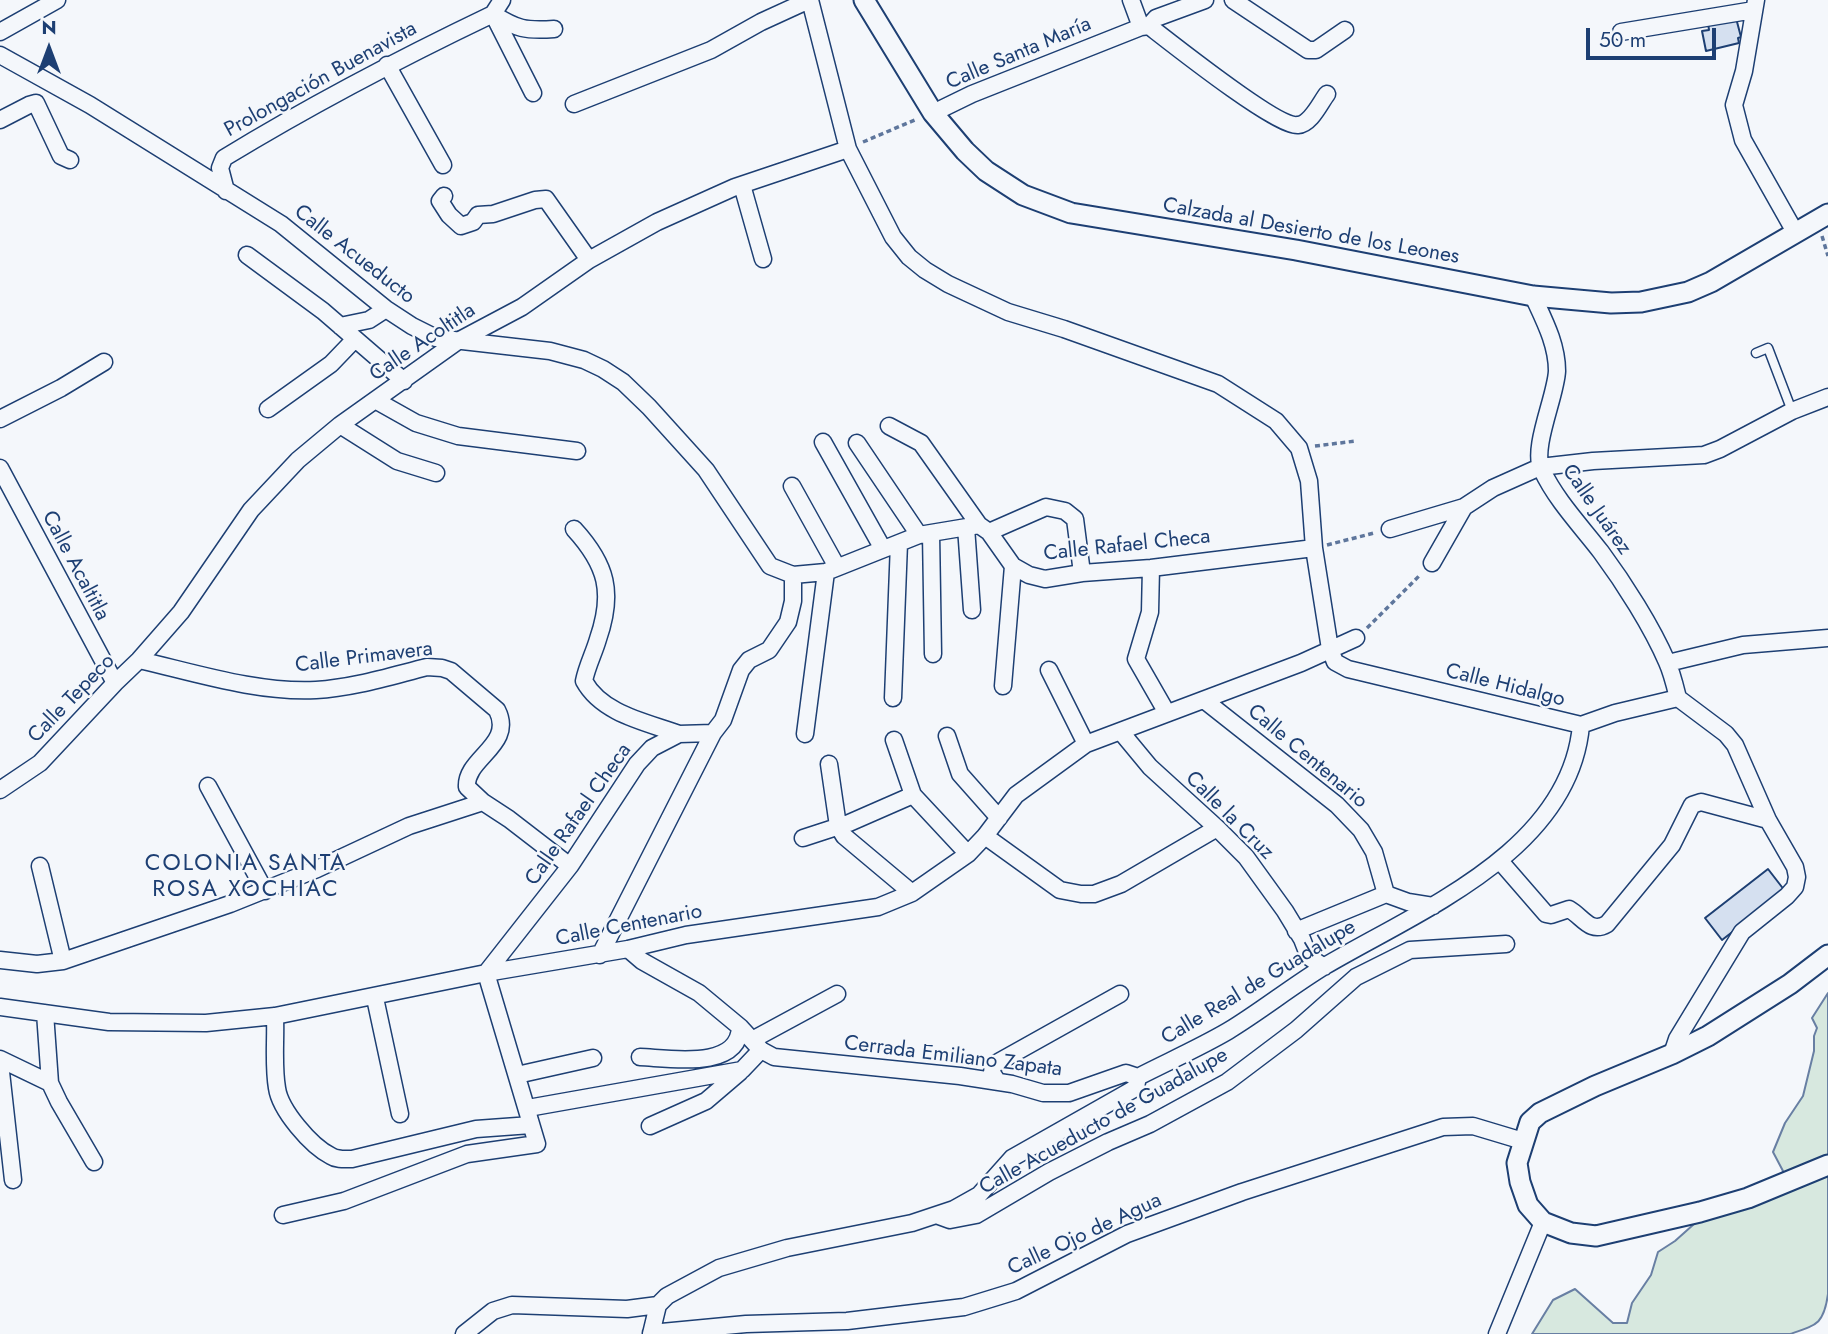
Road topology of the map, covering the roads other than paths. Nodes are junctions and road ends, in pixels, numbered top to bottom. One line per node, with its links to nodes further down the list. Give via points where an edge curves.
1 (57, 0): 13 (street)
2 (809, 0): 20 (street, via 711,50); 23 (street)
3 (864, 0): 21 (street, Calzada al Desierto de los Leones)
4 (1131, 0): 9 (street)
5 (1205, 0): 9 (street, Calle Santa María)
6 (1233, 0): 11 (street, via 1308,50 1316,50)
7 (1755, 5): 12 (street); 30 (street, via 1734,105 1736,120 1743,141)
8 (497, 7): 10 (street, via 515,28); 15 (street, Prolongación Buenavista); 17 (street)
9 (1145, 26): 18 (street, via 1294,126 1303,125); 21 (street, Calle Santa María)
10 (554, 29)
11 (1345, 30)
12 (1621, 32)
13 (0, 33): 14 (street)
14 (6, 58): 16 (street, Calle Acueducto)
15 (387, 65): 25 (street); 27 (street, Prolongación Buenavista, via 224,158 220,168)
16 (33, 72): 19 (street); 27 (street, Calle Acueducto)
17 (533, 93)
18 (1327, 94)
19 (36, 103): 22 (street); 24 (street, via 61,156)
20 (574, 104)
21 (933, 113): 34 (street, Calzada al Desierto de los Leones, via 986,171 1023,195 1071,213)
22 (0, 120)
23 (848, 149): 26 (street, Calle Acoltitla); 62 (street, via 893,237 925,270 1008,312 1218,384 1276,421 1299,448 1309,481)
24 (71, 160)
25 (443, 165)
26 (742, 185): 32 (street); 33 (street, Calle Acoltitla, via 657,222)
27 (226, 191): 35 (street, Calle Acueducto, via 281,224)
28 (444, 196): 33 (street, via 440,201 443,207 461,226 478,215 546,199)
29 (1828, 214): 30 (street, Calzada al Desierto de los Leones)
30 (1795, 232): 34 (street, Calzada al Desierto de los Leones, via 1711,282 1665,298 1611,303)
31 (247, 255): 36 (street)
32 (762, 259)
33 (589, 260): 38 (street, Calle Acoltitla, via 522,307)
34 (1533, 296): 52 (street, Calle Juárez, via 1556,353 1557,373 1543,424)
35 (386, 309): 36 (street, via 369,320); 38 (street, Calle Acueducto, via 436,338)
36 (340, 326): 37 (street)
37 (355, 339): 41 (street); 44 (street, via 331,364)
38 (458, 341): 41 (street, Calle Acoltitla); 69 (street, Calle Acueducto, via 550,351 584,360 613,376 649,407 706,470 770,566)
39 (1756, 353): 45 (lane, via 1768,348)
40 (104, 362): 46 (street)
41 (404, 381): 43 (street, Calle Acoltitla)
42 (1828, 397): 45 (street)
43 (375, 400): 47 (street, Calle Acoltitla); 51 (street, via 416,423 458,436)
44 (268, 409)
45 (1792, 411): 52 (street, via 1704,455)
46 (0, 419)
47 (340, 425): 54 (street, via 397,461); 75 (street, Calle Acoltitla, via 298,460 251,510 181,612)
48 (889, 426): 57 (street, via 921,443)
49 (823, 442): 63 (street)
50 (857, 443): 60 (street)
51 (577, 451)
52 (1540, 467): 56 (street, via 1493,488); 76 (street, Calle Juárez, via 1604,556)
53 (0, 468): 78 (street, Calle Acaltitla)
54 (436, 473)
55 (792, 486): 67 (street)
56 (1464, 508): 59 (street); 64 (street)
57 (978, 528): 60 (street); 65 (street); 68 (street, via 1046,507 1065,510 1075,519); 70 (street)
58 (574, 529): 87 (street, via 600,566 607,589 607,608 584,681 600,701 619,712)
59 (1390, 529)
60 (925, 534): 61 (street); 74 (street)
61 (899, 543): 63 (street); 80 (street)
62 (1314, 548): 66 (street, Calle Rafael Checa); 73 (street)
63 (883, 549): 67 (street)
64 (1432, 562)
65 (1013, 566): 68 (street, Calle Rafael Checa, via 1045,579); 79 (street)
66 (1151, 568): 68 (street, Calle Rafael Checa); 83 (street, via 1150,612 1136,659)
67 (832, 569): 69 (street); 88 (street)
68 (1082, 573)
69 (793, 575): 86 (street, via 788,622 769,650 741,670 723,720)
70 (972, 610)
71 (1356, 638): 73 (street, Calle Centenario)
72 (1828, 638): 76 (street, via 1743,645)
73 (1330, 649): 82 (street, Calle Centenario); 84 (street, Calle Hidalgo, via 1335,662 1348,669)
74 (933, 654)
75 (139, 660): 78 (street, Calle Tepeco); 96 (street, Calle Primavera, via 275,689 342,687 428,667 451,671 502,719 498,737 466,783)
76 (1668, 663): 81 (street, Calle Juárez)
77 (1049, 670): 91 (street)
78 (115, 683): 94 (street, Calle Tepeco, via 40,763)
79 (1003, 686)
80 (893, 698)
81 (1678, 698): 84 (street, Calle Hidalgo); 98 (street, via 1735,745)
82 (1204, 700): 83 (street, Calle Centenario); 109 (street, Calle Centenario, via 1353,822 1374,852)
83 (1167, 713): 85 (street, Calle Centenario)
84 (1581, 725): 104 (street, Calle Real de Guadalupe, via 1579,748 1560,794)
85 (1121, 732): 91 (street, Calle Centenario); 100 (street, Calle la Cruz, via 1150,767)
86 (713, 733): 87 (street, Calle Rafael Checa); 114 (street)
87 (679, 734): 106 (street, Calle Rafael Checa, via 652,748 637,764)
88 (805, 734)
89 (947, 736): 97 (street, via 960,774)
90 (894, 740): 95 (street)
91 (1086, 744): 97 (street, Calle Centenario, via 1016,795)
92 (830, 764): 99 (street)
93 (208, 786): 107 (street)
94 (0, 790)
95 (913, 795): 99 (street); 103 (street)
96 (483, 802): 106 (street); 107 (street, via 409,826)
97 (999, 818): 101 (street, Calle Centenario)
98 (1768, 820): 104 (street, via 1701,802 1692,805 1672,845 1607,924 1594,928 1569,909 1546,914); 128 (street, via 1795,867 1795,887 1742,932 1677,1038)
99 (838, 826): 102 (street); 108 (street)
100 (1217, 828): 101 (street, via 1121,884 1094,894 1060,890); 111 (street, Calle la Cruz, via 1246,858)
101 (985, 836): 103 (street, Calle Centenario)
102 (803, 838)
103 (968, 853): 108 (street, Calle Centenario)
104 (1500, 862): 110 (street, Calle Real de Guadalupe)
105 (40, 866): 117 (street)
106 (570, 866): 119 (street, Calle Rafael Checa)
107 (265, 891): 117 (street)
108 (912, 893): 113 (street, Calle Centenario, via 878,907 685,935)
109 (1386, 894): 110 (street); 111 (street)
110 (1433, 906): 118 (street, Calle Real de Guadalupe)
111 (1296, 931): 118 (street, Calle la Cruz, via 1309,957)
112 (1506, 944): 145 (street, Calle Acueducto de Guadalupe, via 1410,950 1356,977 1227,1082 1150,1125 1048,1172 976,1215 950,1220)
113 (628, 949): 114 (street, Calle Centenario); 126 (street, via 699,993)
114 (600, 955): 119 (street, Calle Centenario)
115 (1828, 955): 128 (street, via 1748,1012)
116 (0, 960): 117 (street)
117 (63, 961)
118 (1324, 967): 134 (street, Calle Real de Guadalupe, via 1227,1031)
119 (486, 973): 122 (street, Calle Centenario); 133 (street)
120 (837, 994): 127 (street)
121 (1120, 994): 135 (street, via 993,1065)
122 (375, 998): 125 (street, Calle Centenario); 137 (street)
123 (0, 1007): 124 (street, Calle Centenario)
124 (45, 1013): 125 (street, Calle Centenario, via 109,1022 206,1023); 136 (street)
125 (275, 1016): 138 (street, via 277,1089 284,1107 333,1158 352,1159)
126 (740, 1027): 127 (street); 129 (street, via 733,1046 706,1059)
127 (757, 1045): 132 (street); 135 (street, Cerrada Emiliano Zapata, via 774,1057 792,1060)
128 (1672, 1054): 140 (street, via 1540,1113 1530,1122)
129 (640, 1057)
130 (593, 1058): 133 (street)
131 (0, 1061): 136 (street); 143 (street)
132 (742, 1070): 138 (street); 139 (street, via 706,1101)
133 (517, 1074): 138 (street)
134 (1138, 1077): 135 (street, Cerrada Emiliano Zapata, via 1126,1073 1069,1093 1043,1093); 145 (street, Calle Real de Guadalupe, via 1132,1090 1035,1143 1012,1158 979,1195)
135 (998, 1082)
136 (50, 1083): 141 (street)
137 (400, 1114)
138 (529, 1116): 144 (street, via 537,1144 467,1154 344,1201)
139 (650, 1126)
140 (1523, 1141): 146 (street, via 1517,1163 1520,1182 1528,1205); 148 (street, Calle Ojo de Agua, via 1473,1126 1443,1127 1127,1234 1016,1291 964,1307)
141 (94, 1162)
142 (1828, 1165): 146 (street, via 1748,1198 1596,1236)
143 (13, 1180)
144 (283, 1215)
145 (937, 1215): 147 (street, Calle Real de Guadalupe, via 744,1259 675,1290)
146 (1543, 1222): 151 (street)
147 (658, 1305): 149 (street, via 627,1309 512,1305 493,1311); 150 (street)
148 (792, 1329): 150 (street, Calle Ojo de Agua, via 746,1324)
149 (464, 1334)
150 (651, 1334)
151 (1497, 1334)

